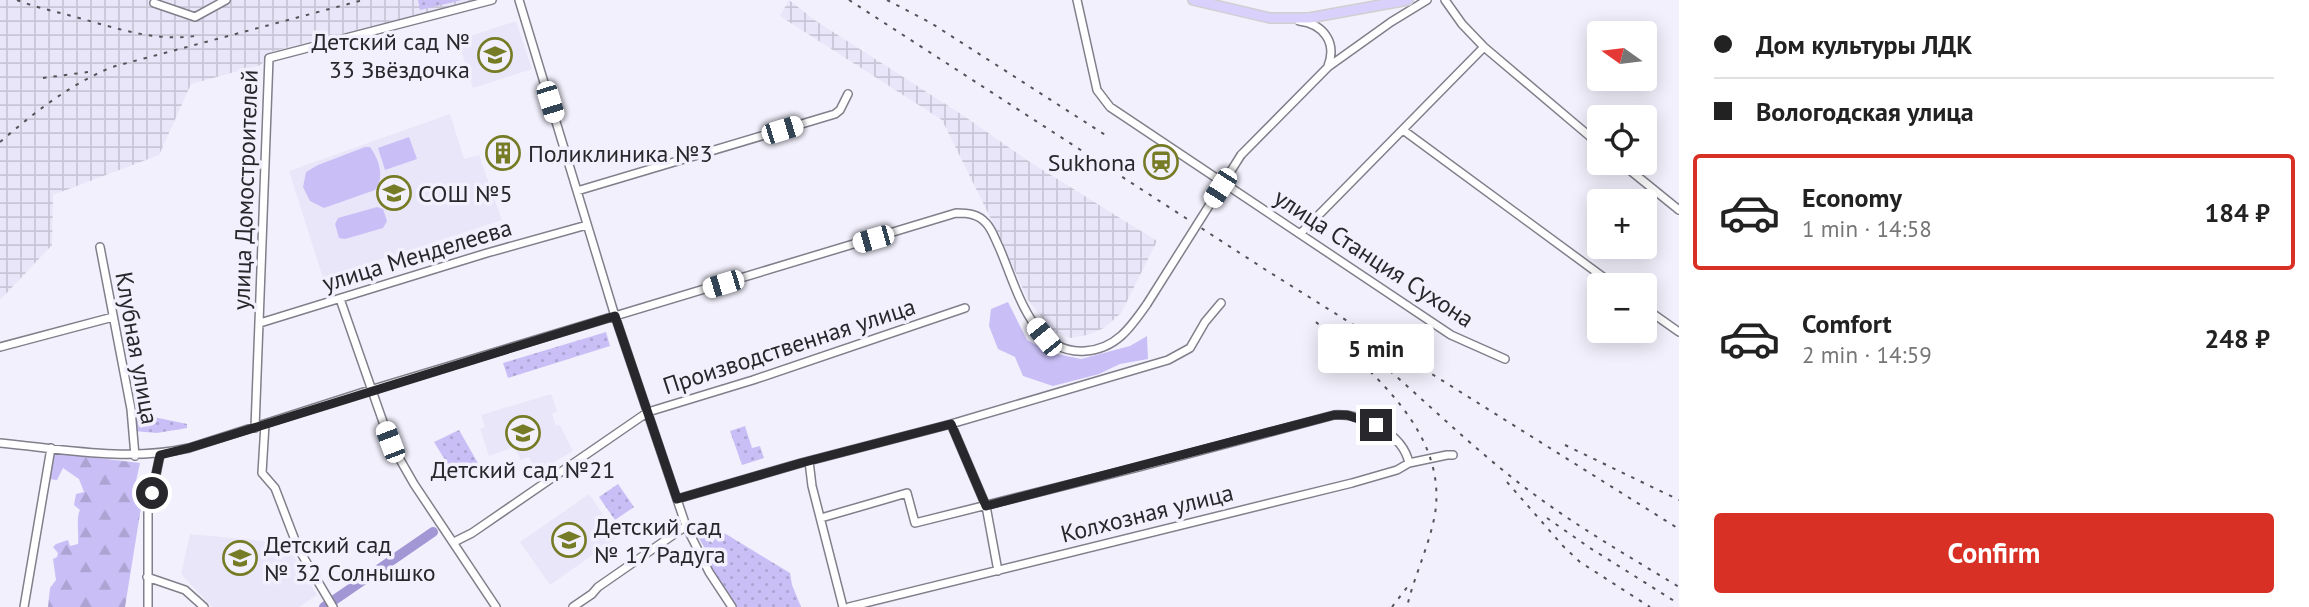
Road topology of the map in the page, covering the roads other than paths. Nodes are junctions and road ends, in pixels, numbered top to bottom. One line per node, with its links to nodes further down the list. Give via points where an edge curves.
1 (169, 0): 11 (street)
2 (226, 0): 11 (street, via 195,17)
3 (492, 0): 31 (street, улица Домостроителей, via 270,58)
4 (519, 0): 19 (street)
5 (1076, 0): 22 (street, улица Станция Сухона, via 1102,99)
6 (1192, 0): 12 (main road)
7 (1408, 0): 12 (main road, via 1309,18)
8 (1427, 0): 14 (street)
9 (1445, 0): 13 (street)
10 (154, 3): 11 (street)
11 (172, 9)
12 (1270, 18): 14 (street, via 1321,29 1333,53)
13 (1484, 47): 16 (street); 17 (street)
14 (1328, 67): 28 (street, bridge, via 1241,155 1130,329 1096,350 1078,351 1044,337 1021,302 986,222 968,213)
15 (848, 94): 19 (street, via 835,114)
16 (1403, 130): 22 (street); 24 (street)
17 (1587, 134)
18 (1636, 175): 20 (street)
19 (577, 191): 21 (street)
20 (1679, 210)
21 (587, 225): 25 (street, улица Менделеева); 28 (street)
22 (1301, 233): 34 (street, улица Станция Сухона, via 1451,335)
23 (100, 247): 30 (street, Клубная улица)
24 (1598, 273)
25 (340, 299): 31 (street, улица Менделеева); 35 (street)
26 (1221, 303): 38 (street, via 1190,348 1168,360)
27 (965, 308): 36 (street, Производственная улица)
28 (615, 316): 35 (street); 36 (street)
29 (1657, 316): 32 (street)
30 (113, 317): 33 (street); 44 (street, Клубная улица)
31 (260, 323): 39 (street, улица Домостроителей)
32 (1679, 332)
33 (0, 347)
34 (1505, 359)
35 (370, 390): 37 (street); 51 (street, via 390,442)
36 (648, 412): 47 (street); 51 (street, Производственная улица)
37 (265, 424): 39 (street); 57 (street, via 262,474 275,488 292,536)
38 (951, 424): 45 (street); 48 (street)
39 (255, 428): 42 (street)
40 (0, 443): 41 (street)
41 (51, 448): 44 (street); 54 (street)
42 (160, 455): 44 (street); 53 (street, via 148,513)
43 (1453, 455): 46 (street, Колхозная улица)
44 (135, 456)
45 (809, 461): 47 (street); 49 (street)
46 (1409, 463): 48 (street, via 1403,448 1376,425 1334,415); 52 (street, Колхозная улица, via 1352,483)
47 (677, 499): 50 (street)
48 (986, 506): 49 (street, via 915,523 907,493); 52 (street)
49 (821, 518): 61 (street)
50 (686, 526): 59 (street); 60 (street)
51 (454, 542): 58 (street)
52 (998, 571): 62 (street, Колхозная улица)
53 (147, 577): 55 (street); 56 (street, via 185,590)
54 (24, 607)
55 (148, 607)
56 (204, 607)
57 (332, 607)
58 (496, 607)
59 (573, 607)
60 (732, 607)
61 (842, 607)
62 (849, 607)

